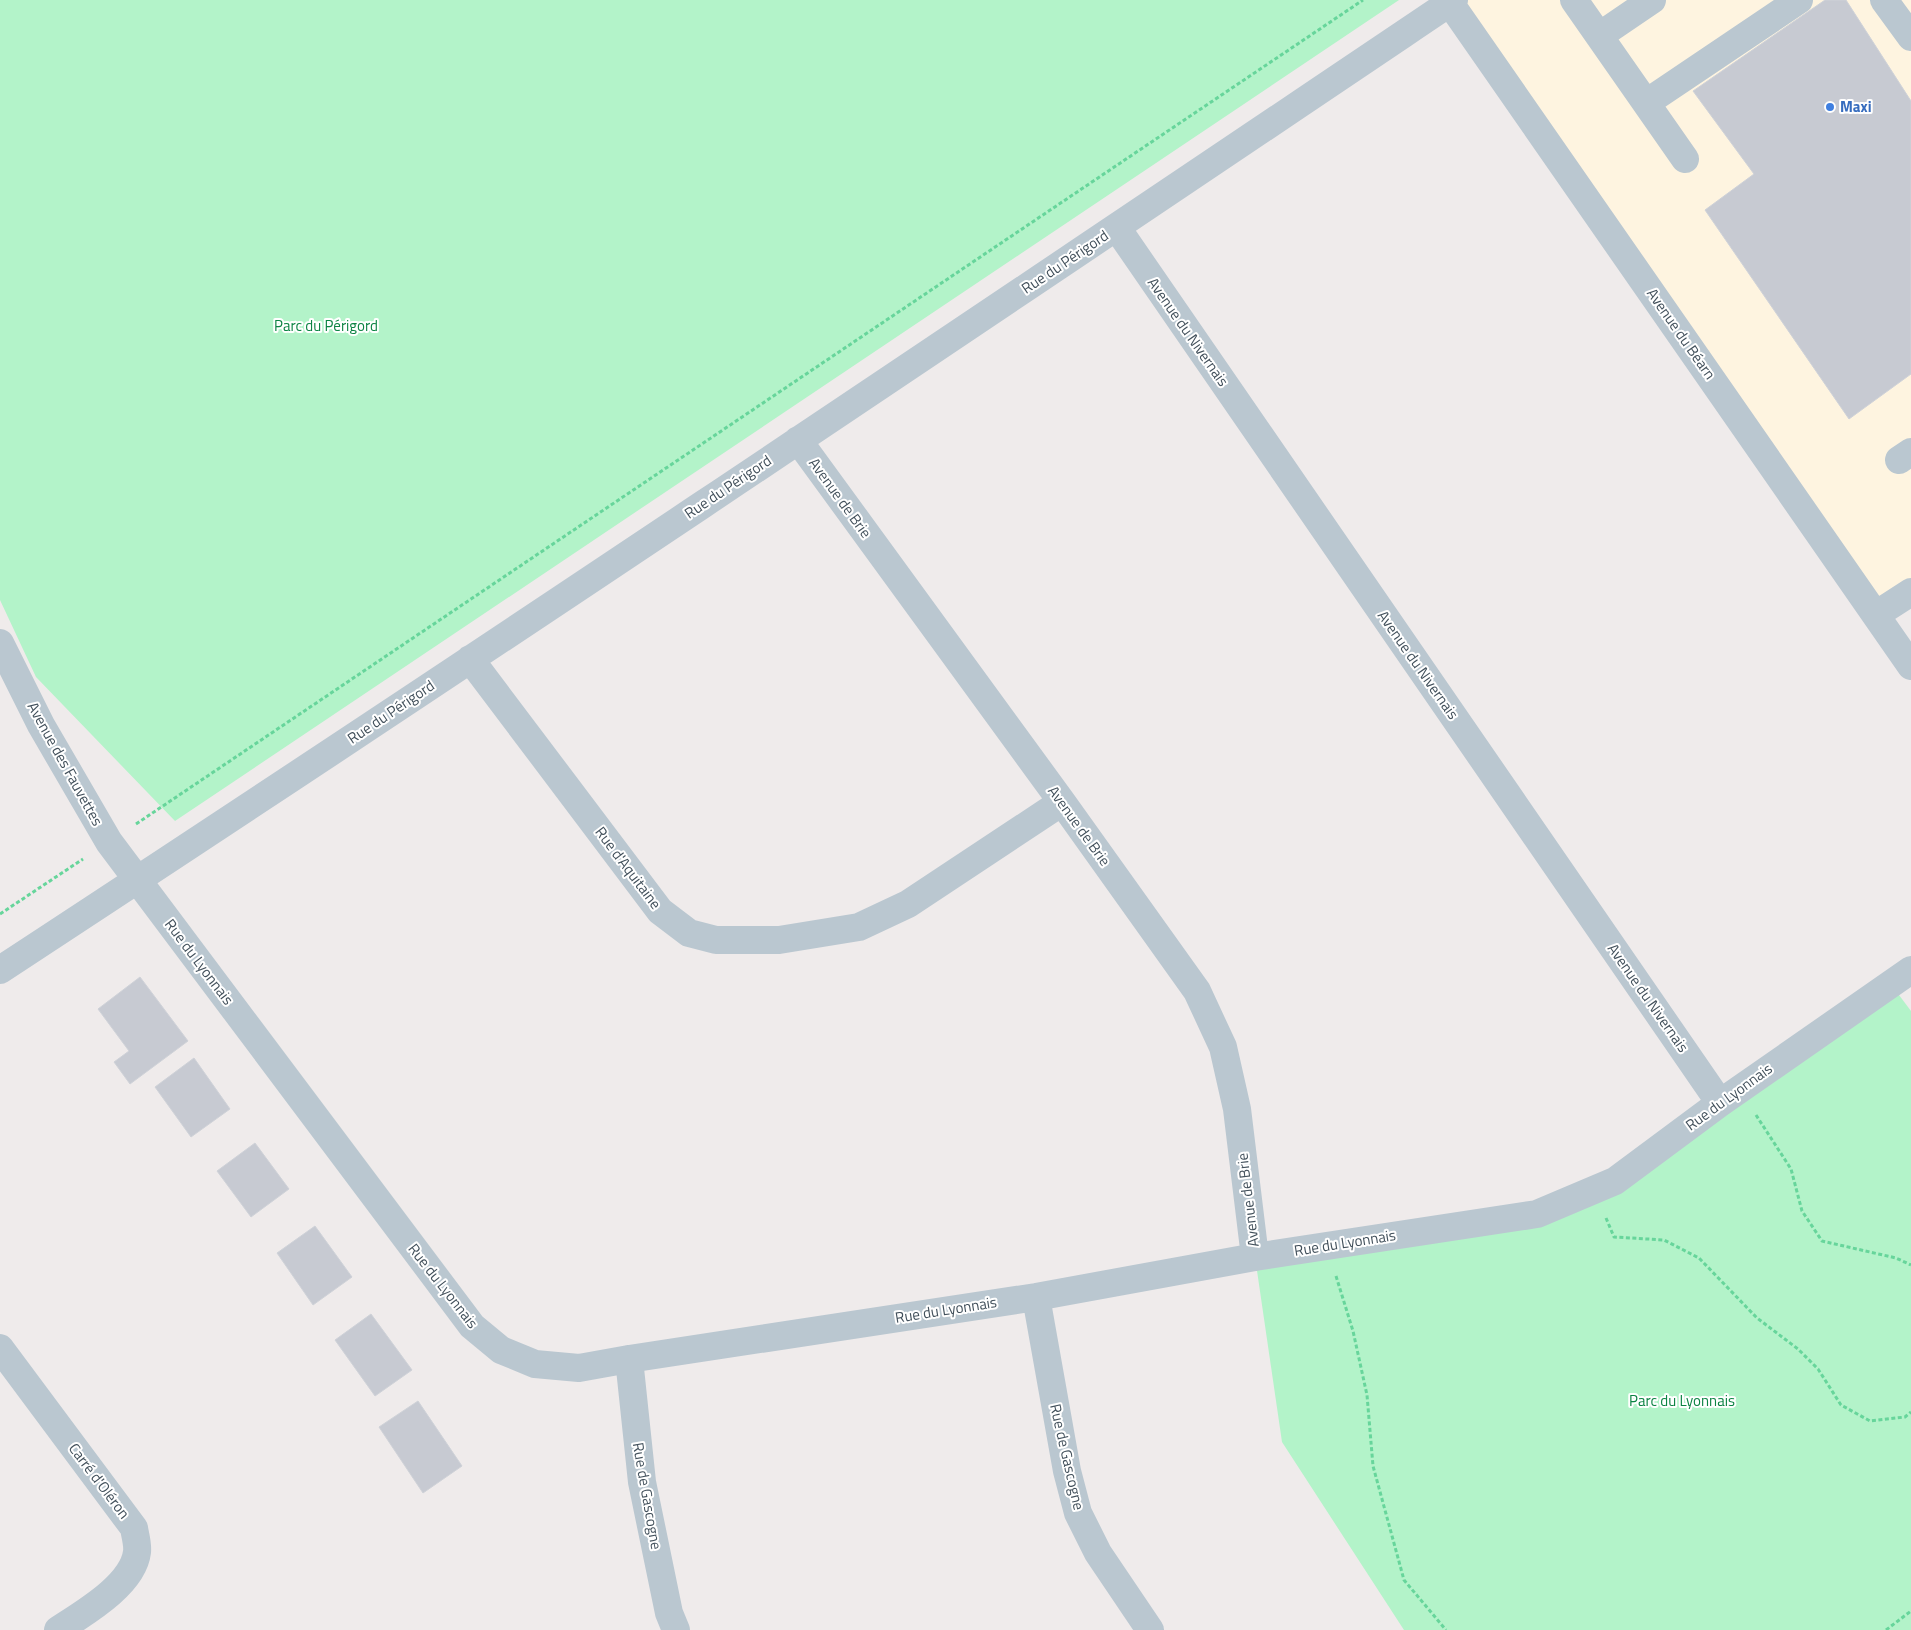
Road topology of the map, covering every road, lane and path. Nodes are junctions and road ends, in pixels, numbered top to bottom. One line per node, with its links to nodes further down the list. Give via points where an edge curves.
1 (1363, 0): 19 (path)
2 (1574, 0): 7 (street)
3 (1652, 0): 7 (street)
4 (1799, 0): 9 (street)
5 (1884, 0): 8 (street)
6 (1452, 1): 11 (street, Rue du Périgord); 14 (street, Avenue du Béarn)
7 (1599, 36): 9 (street)
8 (1911, 37)
9 (1646, 103): 10 (street)
10 (1684, 160)
11 (1117, 228): 12 (street, Rue du Périgord); 24 (street, Avenue du Nivernais)
12 (798, 440): 16 (street, Rue du Périgord); 18 (street, Avenue de Brie)
13 (1911, 592): 14 (street)
14 (1876, 614): 17 (street, Avenue du Béarn)
15 (0, 643): 19 (street, Avenue des Fauvettes, via 42,725)
16 (470, 659): 18 (street, Rue d'Aquitaine, via 660,911 689,933 716,940 778,940 859,927 908,904); 20 (street, Rue du Périgord)
17 (1911, 666)
18 (1062, 802): 27 (street, Avenue de Brie, via 1197,992 1224,1047 1237,1109)
19 (109, 842): 20 (street, Avenue des Fauvettes); 21 (path)
20 (138, 880): 22 (street, Rue du Périgord); 31 (street, Rue du Lyonnais, via 472,1326 501,1350 535,1364 580,1368)
21 (0, 914)
22 (0, 970)
23 (1911, 970): 24 (street, Rue du Lyonnais)
24 (1730, 1096): 25 (street, Rue du Lyonnais, via 1615,1181); 28 (path, via 1791,1169 1802,1211 1822,1240 1896,1258)
25 (1593, 1190): 26 (street, Rue du Lyonnais, via 1537,1214); 32 (path, via 1614,1236 1664,1240 1699,1258 1757,1318 1798,1349 1818,1369 1841,1406 1870,1421 1905,1418)
26 (1326, 1246): 27 (street, Rue du Lyonnais); 37 (path, via 1354,1331 1367,1395 1374,1466 1404,1580)
27 (1255, 1257): 29 (street, Rue du Lyonnais)
28 (1911, 1265)
29 (1036, 1297): 31 (street, Rue du Lyonnais); 36 (street, Rue de Gascogne, via 1067,1471 1078,1513 1098,1553)
30 (0, 1348): 34 (street, Carré d'Oléron, via 134,1528 137,1552 129,1573 101,1601)
31 (628, 1359): 35 (street, Rue de Gascogne, via 642,1482 669,1613)
32 (1911, 1412)
33 (1911, 1611): 38 (path)
34 (58, 1630)
35 (676, 1630)
36 (1150, 1630)
37 (1446, 1630)
38 (1886, 1630)

